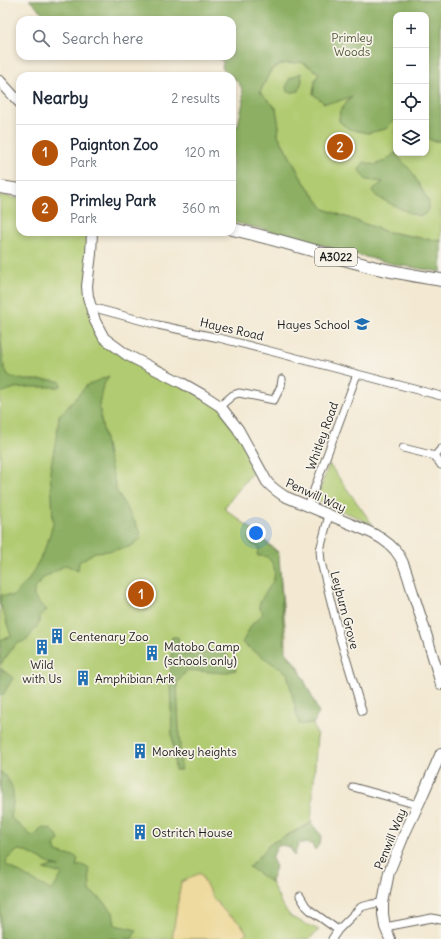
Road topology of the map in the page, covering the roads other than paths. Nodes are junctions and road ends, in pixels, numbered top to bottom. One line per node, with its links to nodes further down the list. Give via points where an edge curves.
1 (0, 80): 2 (street)
2 (16, 98)
3 (0, 187): 4 (main road)
4 (16, 189)
5 (236, 230): 7 (main road, A3022, via 400,274)
6 (92, 236): 8 (street, via 87,286)
7 (441, 280)
8 (91, 307): 9 (street, Hayes Road); 12 (street, Penwill Way, via 104,338 127,355)
9 (357, 374): 11 (street, Hayes Road); 17 (street, Whitley Road)
10 (282, 379): 12 (street, via 274,400 238,393)
11 (441, 396)
12 (220, 406): 17 (street, Penwill Way, via 238,429 271,487 284,496)
13 (403, 448): 15 (street)
14 (441, 449): 15 (street)
15 (434, 456): 16 (street)
16 (441, 465)
17 (308, 506): 18 (street, Penwill Way)
18 (329, 515): 19 (street, Penwill Way, via 376,535 389,543 396,552 403,563); 20 (street, Leyburn Grove, via 320,550 321,562)
19 (441, 684)
20 (362, 711)
21 (441, 753): 23 (street, Penwill Way)
22 (353, 786): 23 (street)
23 (418, 805): 25 (street, Penwill Way, via 389,872)
24 (300, 896): 28 (street, via 310,910)
25 (383, 903): 27 (street, Penwill Way); 28 (street, via 361,908)
26 (441, 920): 27 (street, via 432,918)
27 (386, 927): 30 (street, Penwill Way)
28 (338, 930): 29 (street)
29 (332, 939)
30 (390, 939)

